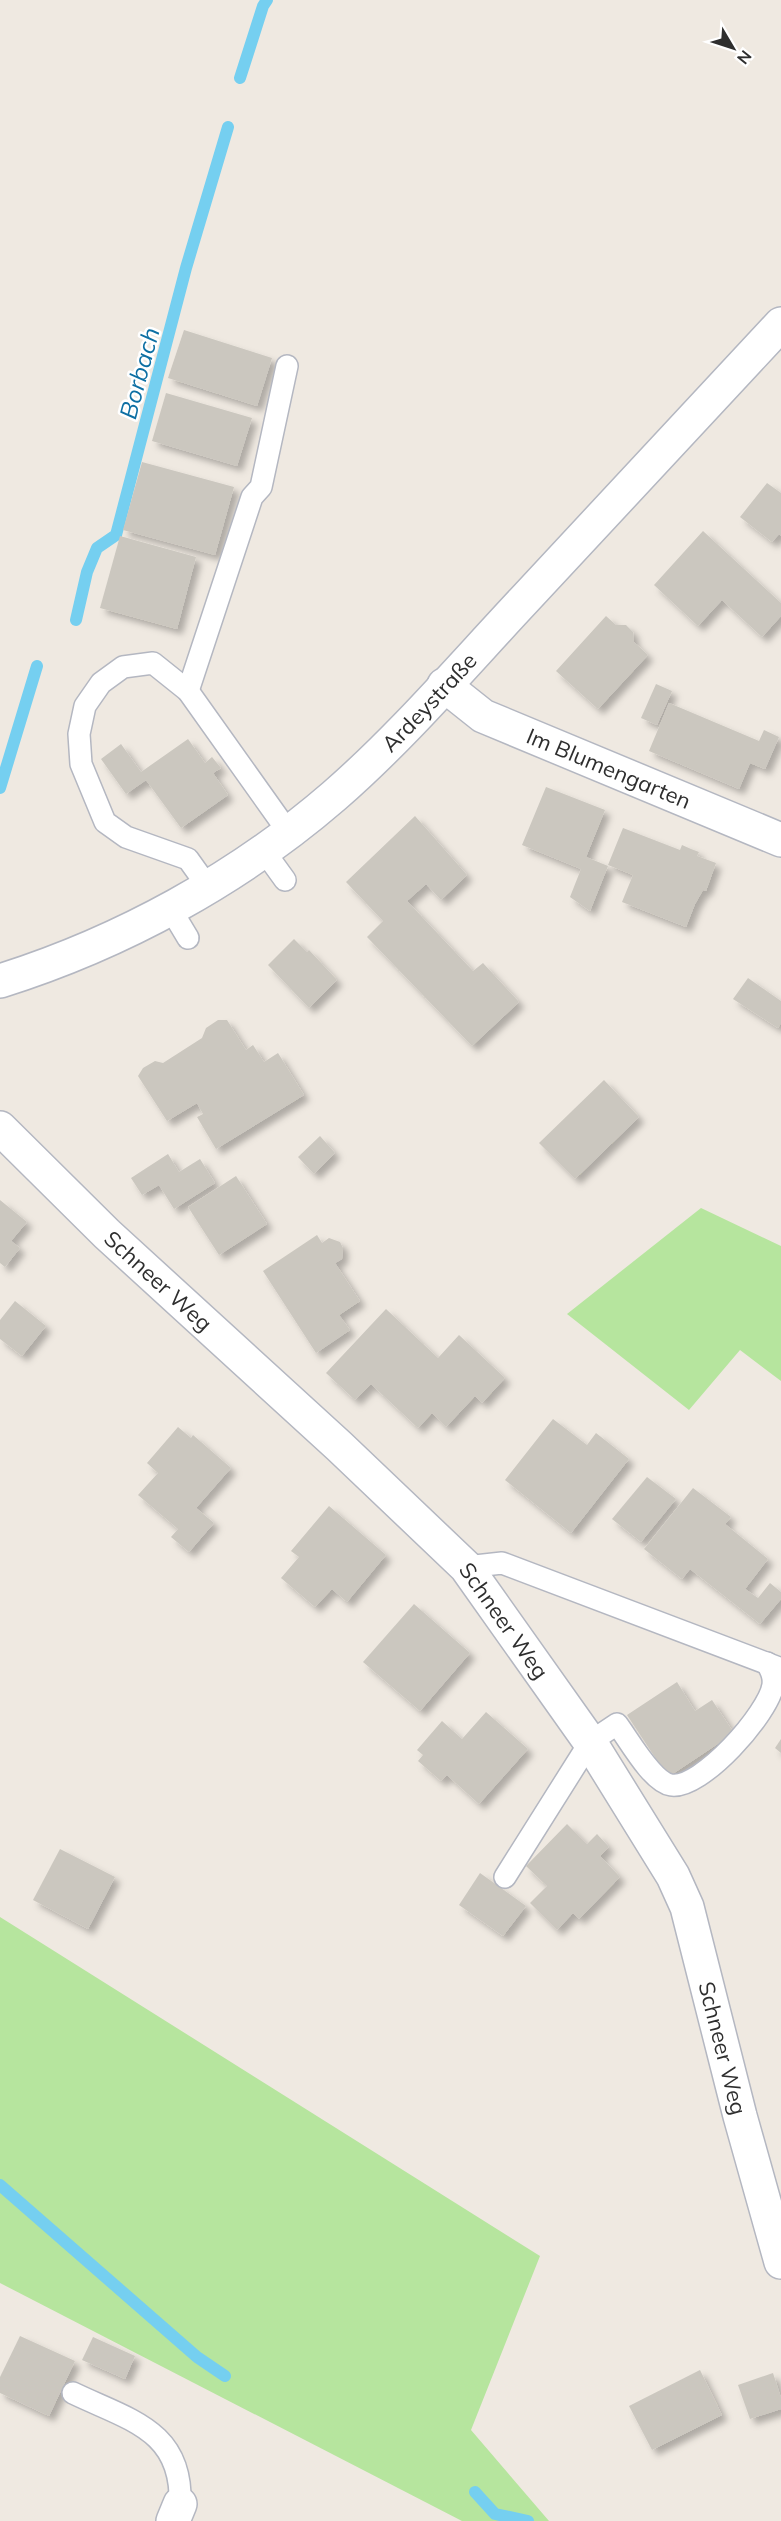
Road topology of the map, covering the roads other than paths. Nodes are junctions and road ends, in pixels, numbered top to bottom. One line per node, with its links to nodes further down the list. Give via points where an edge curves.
1 (781, 324): 3 (street, Ardeystraße)
2 (287, 366): 4 (lane, via 261,487 252,496)
3 (444, 685): 5 (street, Im Blumengarten, via 483,716); 6 (street, Ardeystraße, via 336,794)
4 (188, 691): 6 (lane); 8 (lane, via 153,663 123,667 100,683 85,706 79,734 81,764 105,822 126,837 188,859)
5 (781, 840)
6 (276, 842): 7 (lane); 8 (street, Ardeystraße)
7 (285, 880)
8 (208, 887): 9 (street, Ardeystraße)
9 (170, 908): 10 (lane); 11 (street, Ardeystraße, via 92,947)
10 (188, 938)
11 (0, 981)
12 (0, 1128): 13 (street, Schneer Weg, via 101,1241 331,1438)
13 (466, 1568): 14 (lane, via 502,1563); 15 (street, Schneer Weg)
14 (774, 1666): 15 (lane, via 772,1688 759,1715 726,1754 689,1782 672,1785 656,1777 617,1724)
15 (590, 1742): 16 (lane); 17 (street, Schneer Weg, via 668,1866 687,1907)
16 (505, 1877)
17 (781, 2262)
18 (73, 2393): 19 (lane, via 142,2426 162,2441 178,2467)
19 (177, 2512)

